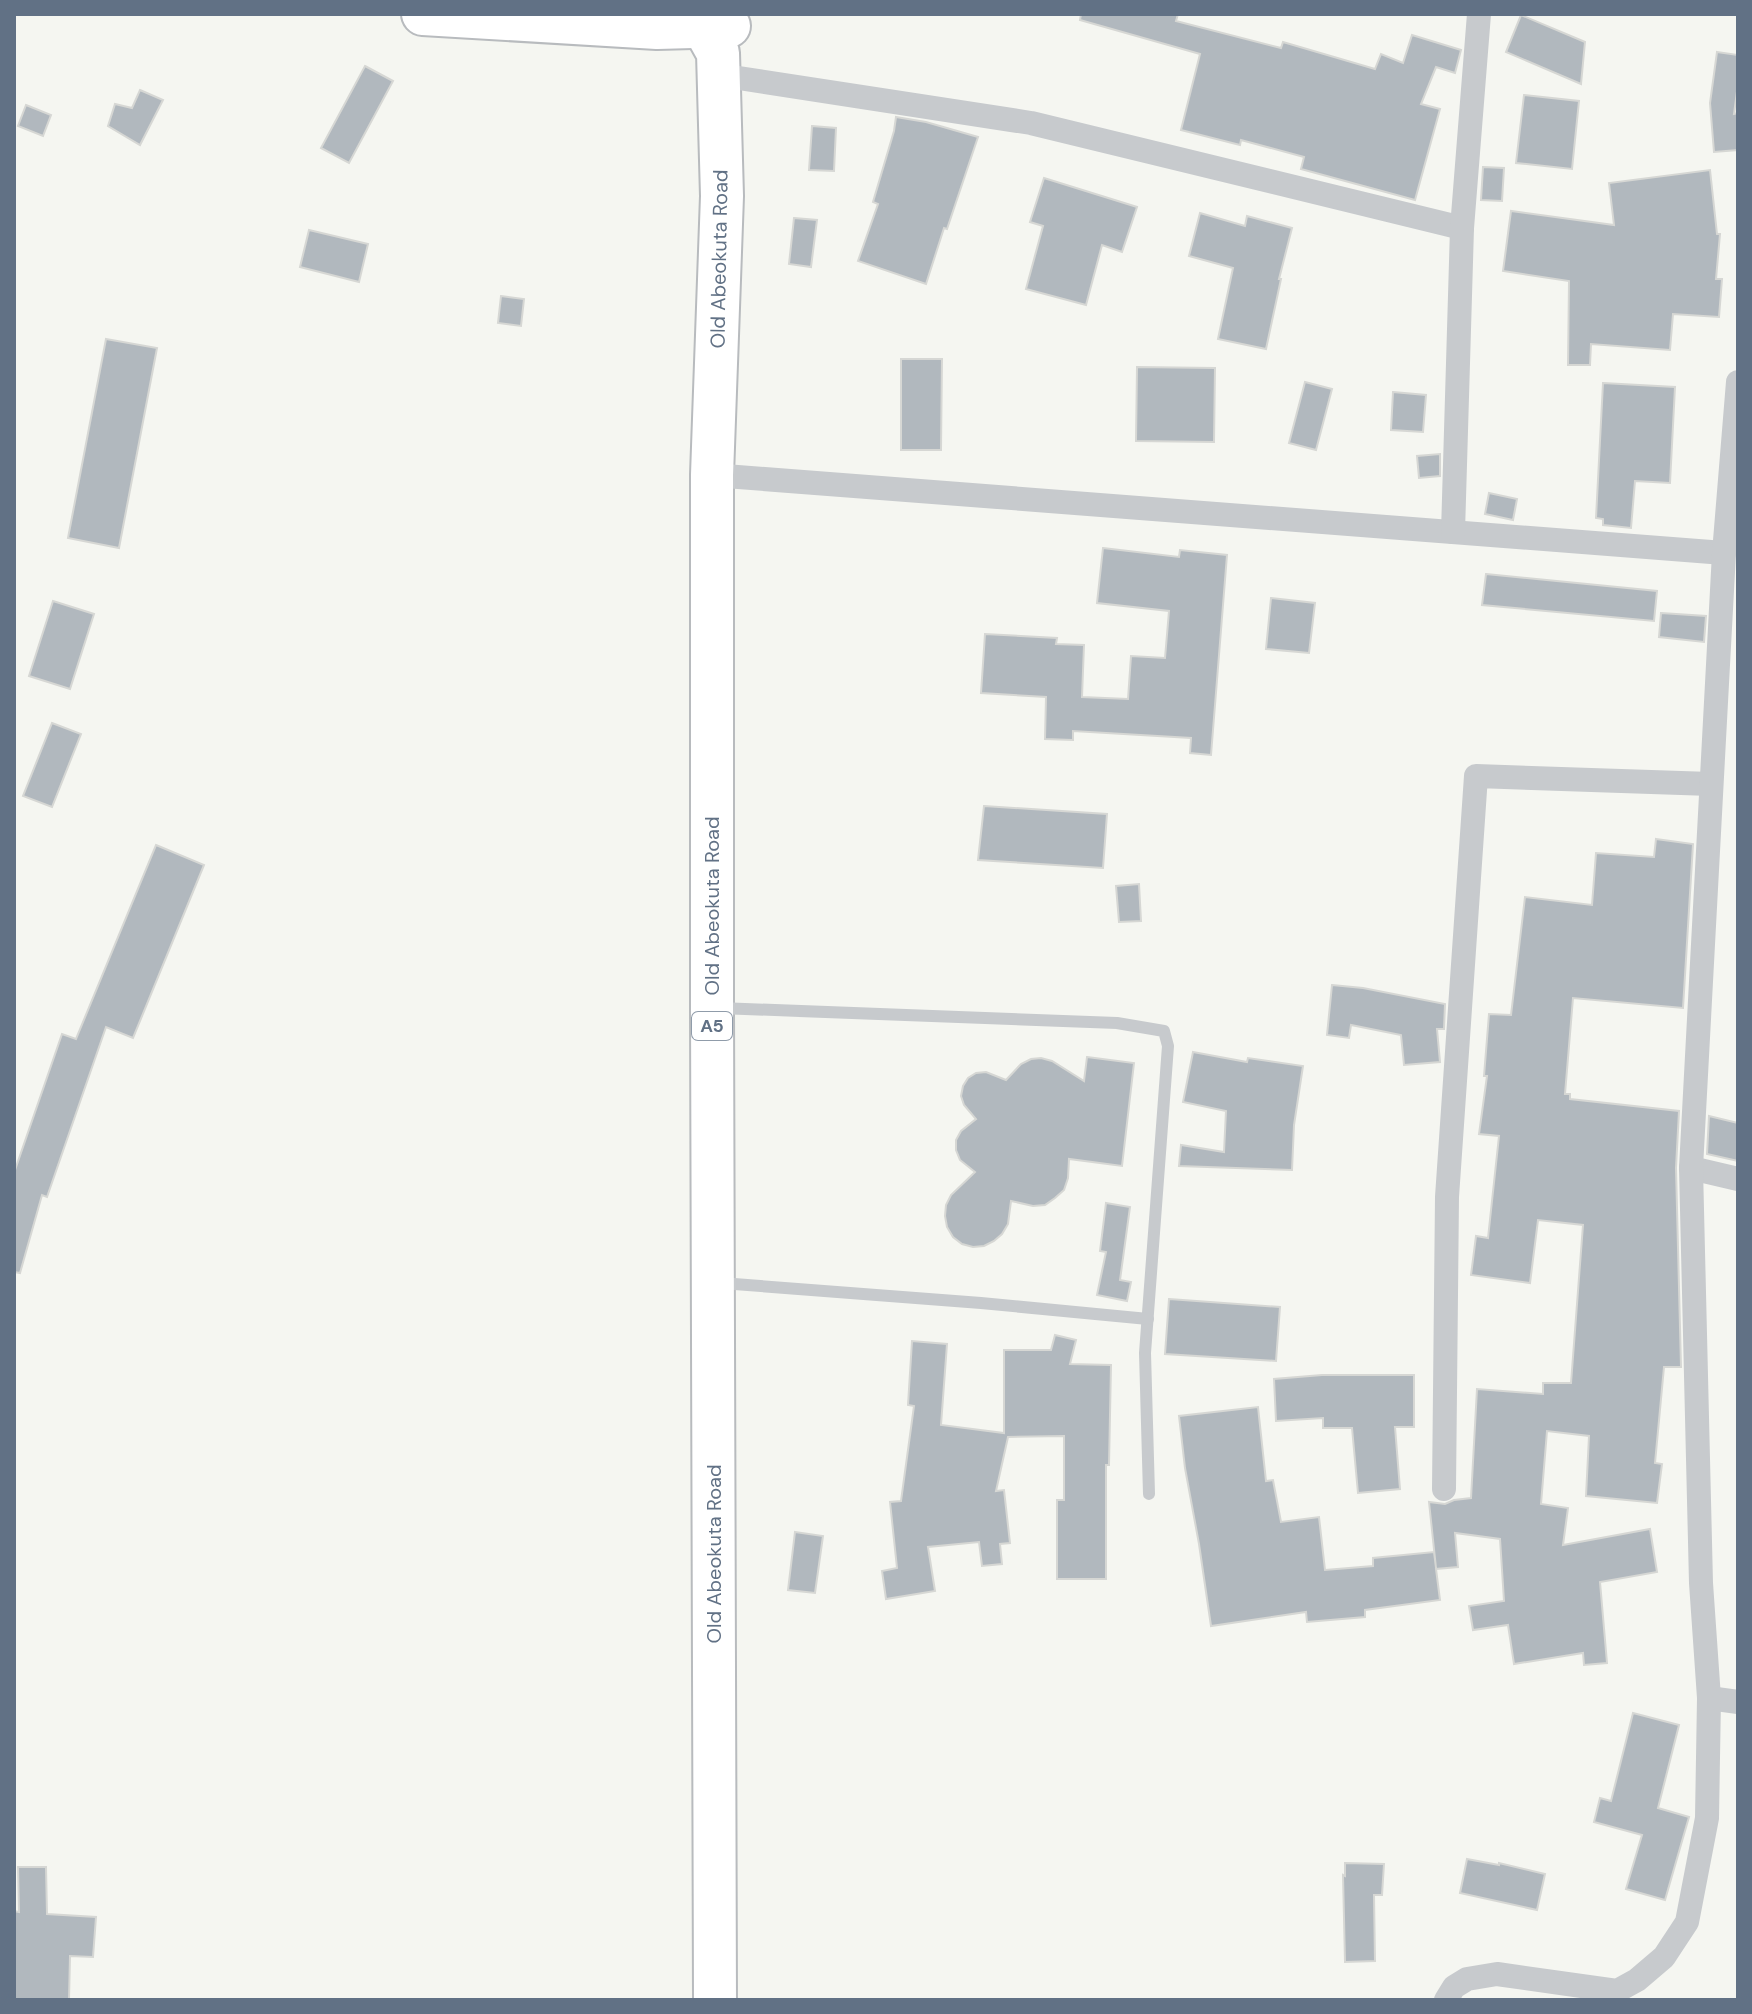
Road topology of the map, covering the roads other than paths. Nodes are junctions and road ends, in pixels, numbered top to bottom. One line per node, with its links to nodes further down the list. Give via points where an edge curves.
1 (423, 14): 3 (highway)
2 (1479, 14): 4 (street)
3 (717, 35): 4 (street, via 1031,123); 6 (highway, Old Abeokuta Road / A5, via 722,196)
4 (1462, 228): 7 (street)
5 (1738, 382): 8 (street)
6 (712, 475): 7 (street); 10 (highway, Old Abeokuta Road / A5)
7 (1453, 532): 8 (street)
8 (1724, 553): 9 (street)
9 (1711, 784): 11 (street); 15 (street, via 1476,776 1447,1197)
10 (712, 1007): 13 (highway, Old Abeokuta Road / A5); 14 (lane, via 1117,1023 1164,1031 1168,1046)
11 (1691, 1168): 12 (street); 17 (street, via 1701,1583)
12 (1738, 1179)
13 (713, 1283): 14 (lane); 19 (highway, Old Abeokuta Road / A5)
14 (1148, 1319): 16 (lane)
15 (1444, 1489)
16 (1149, 1494)
17 (1709, 1698): 18 (street); 20 (street, via 1707,1818 1687,1922 1664,1957 1617,1991 1497,1974 1467,1979)
18 (1738, 1702)
19 (715, 2000)
20 (1446, 2000)

